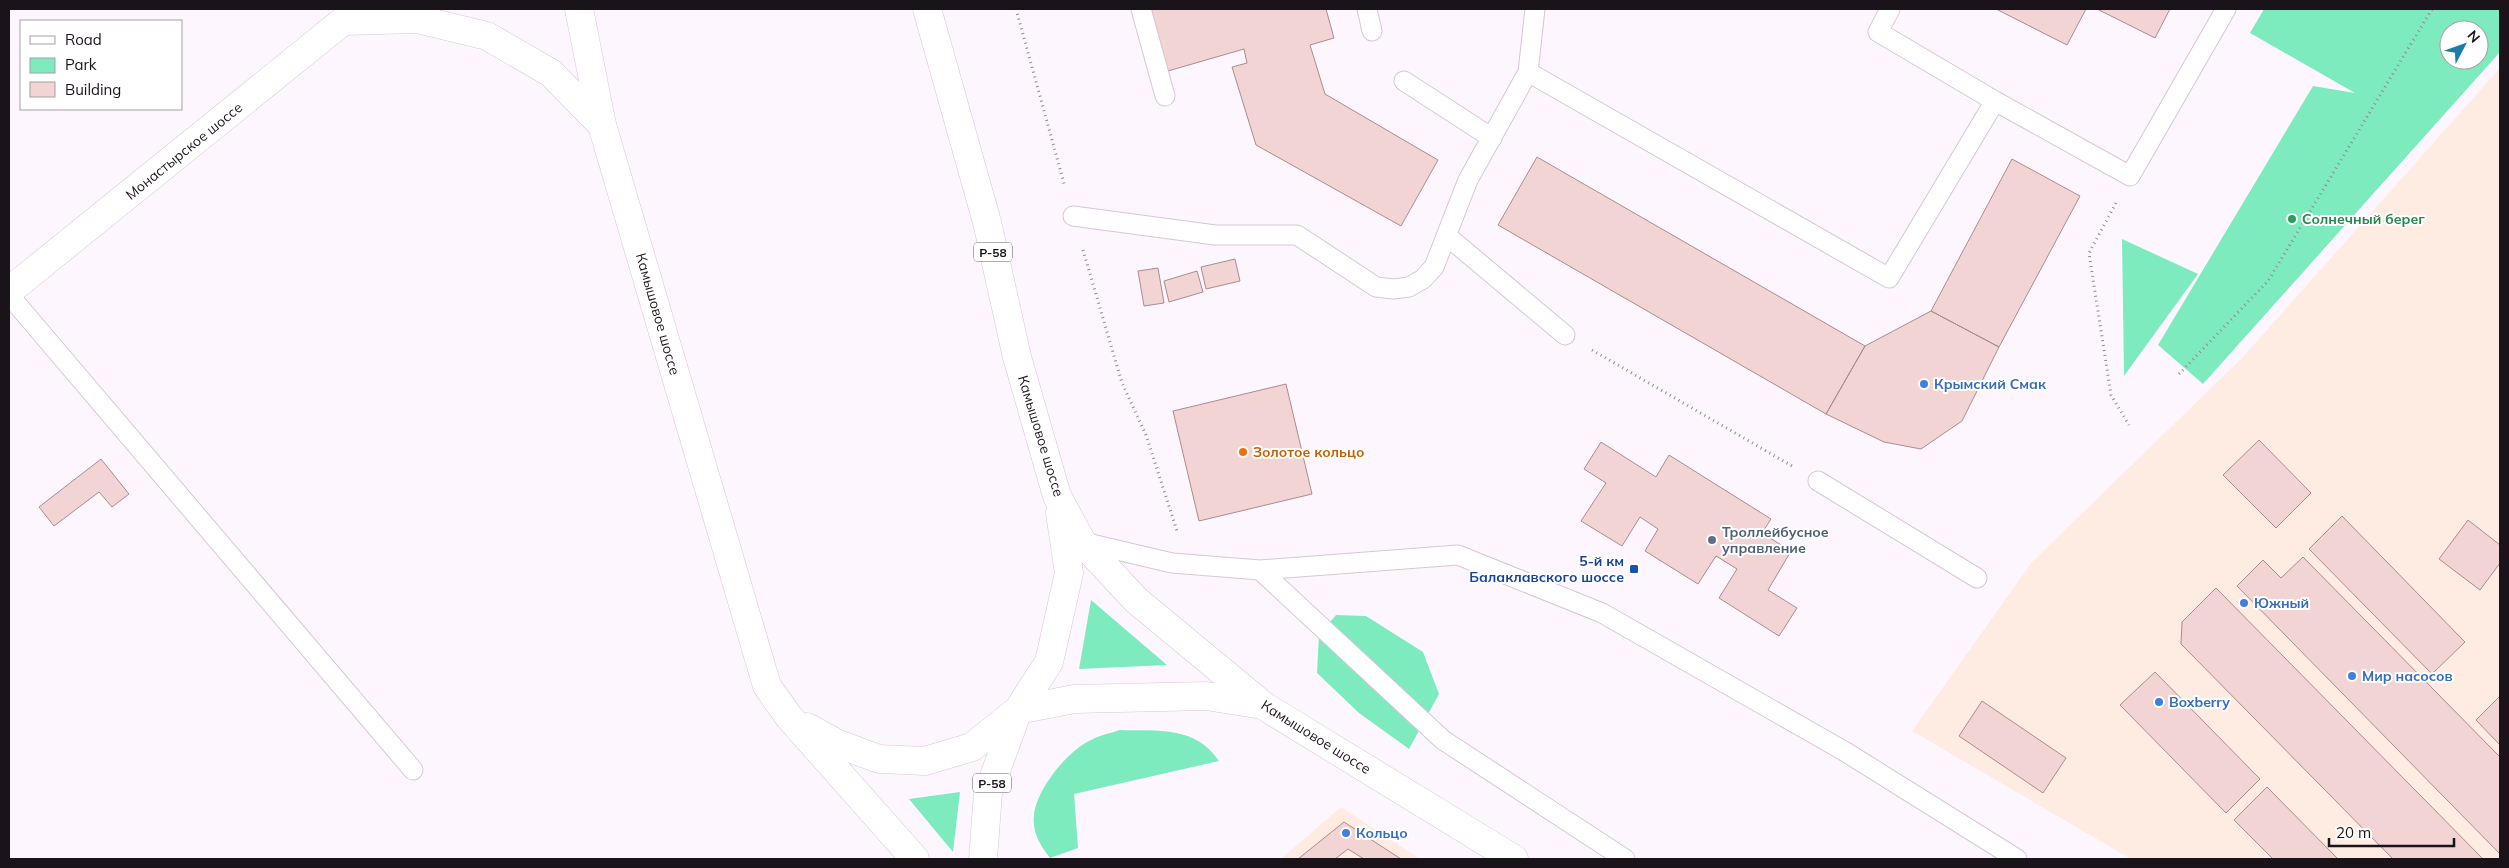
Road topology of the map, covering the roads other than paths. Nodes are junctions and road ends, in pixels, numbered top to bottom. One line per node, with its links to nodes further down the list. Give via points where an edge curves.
1 (579, 9): 14 (main road, Камышовое шоссе)
2 (927, 9): 22 (main road, Камышовое шоссе / Р-58, via 987,222 1017,357)
3 (1140, 9): 12 (lane)
4 (1367, 9): 9 (lane)
5 (1535, 9): 10 (lane)
6 (1890, 9): 13 (lane, via 1878,32)
7 (2226, 9): 13 (lane, via 2130,176)
8 (351, 15): 14 (main road, via 417,19 488,36 551,73); 18 (main road, Монастырское шоссе)
9 (1372, 31)
10 (1528, 72): 13 (lane, via 1889,278); 15 (lane)
11 (1404, 81): 15 (lane)
12 (1165, 96)
13 (1995, 102)
14 (602, 125): 28 (main road, Камышовое шоссе, via 767,686)
15 (1492, 138): 17 (lane, via 1468,180)
16 (1073, 216): 17 (lane, via 1215,235 1297,236 1362,280 1393,290 1409,287 1423,279 1434,267)
17 (1447, 236): 20 (lane)
18 (9, 291)
19 (9, 295): 29 (lane)
20 (1566, 335)
21 (1818, 481): 25 (lane)
22 (1057, 496): 23 (main road, Камышовое шоссе); 27 (main road, Р-58, via 1069,573 1049,662)
23 (1082, 542): 24 (lane, via 1172,563); 26 (main road, Камышовое шоссе, via 1136,600)
24 (1260, 570): 33 (lane, via 1443,740); 34 (lane, via 1458,554 1602,613 1844,751)
25 (1977, 578)
26 (1264, 706): 27 (main road, via 1196,696 1074,698); 32 (main road, Камышовое шоссе)
27 (1018, 710): 28 (main road, via 972,747 925,761 879,759 836,743); 31 (main road, Р-58, via 988,793)
28 (789, 717): 30 (main road, Камышовое шоссе)
29 (413, 770)
30 (915, 859)
31 (983, 859)
32 (1514, 859)
33 (1625, 859)
34 (2017, 859)

